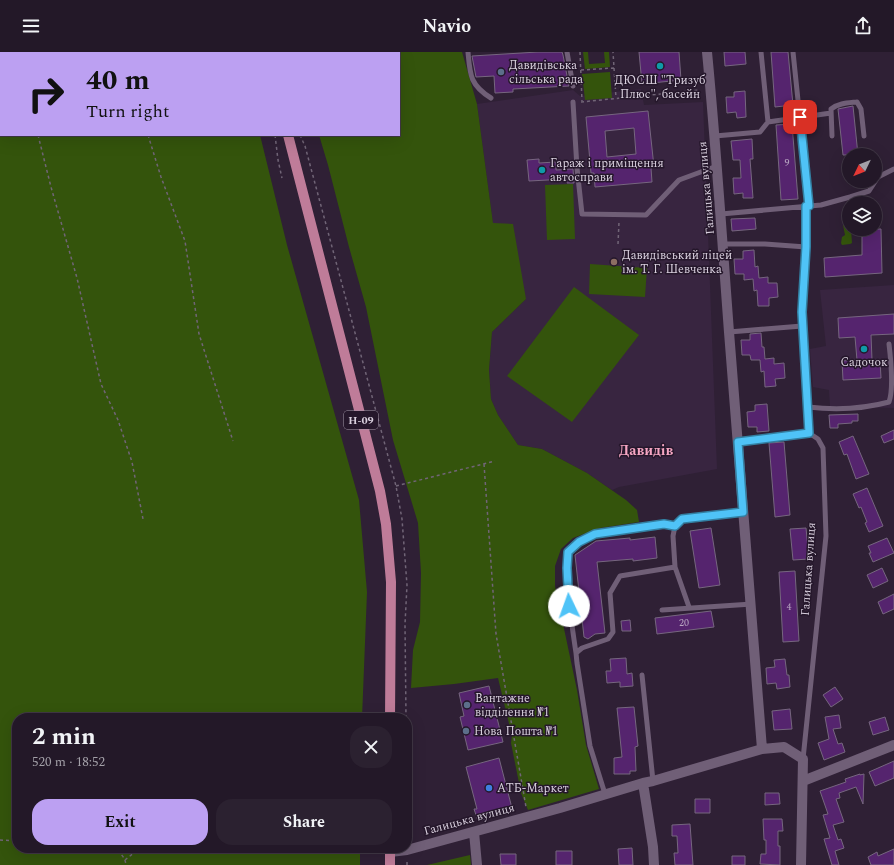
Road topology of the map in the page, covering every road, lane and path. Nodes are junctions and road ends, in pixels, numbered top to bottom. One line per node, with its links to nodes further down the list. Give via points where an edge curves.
1 (468, 52): 12 (lane, via 473,83)
2 (567, 52): 10 (lane)
3 (580, 52): 9 (path)
4 (614, 52): 8 (path)
5 (707, 52): 23 (street, Галицька вулиця)
6 (761, 52): 18 (lane)
7 (793, 52): 17 (lane)
8 (614, 68): 9 (path); 13 (path)
9 (581, 70): 14 (path)
10 (572, 86)
11 (706, 90): 13 (path)
12 (491, 98)
13 (616, 98): 14 (path)
14 (582, 101): 15 (path)
15 (573, 102): 31 (lane, via 582,214)
16 (831, 113): 17 (lane); 24 (lane); 25 (lane, via 831,109 836,106 857,102 861,110)
17 (800, 117): 18 (lane); 29 (lane)
18 (768, 122): 23 (lane, via 760,132)
19 (38, 136): 46 (path, via 77,278 101,384 118,420 132,462)
20 (148, 136): 40 (path, via 185,242 199,334)
21 (275, 136): 28 (path)
22 (288, 136): 54 (main road, Н-09, via 380,491 386,524 391,582)
23 (715, 136): 26 (street, Галицька вулиця)
24 (832, 136)
25 (864, 136)
26 (717, 166): 30 (street, Галицька вулиця); 31 (lane, via 679,180 646,215)
27 (894, 168): 29 (lane, via 878,177 869,191 821,205)
28 (282, 178)
29 (807, 206): 30 (lane); 34 (lane)
30 (721, 214): 33 (street, Галицька вулиця)
31 (619, 215): 32 (path)
32 (618, 244)
33 (723, 244): 34 (lane); 36 (street, Галицька вулиця)
34 (806, 247): 35 (lane)
35 (802, 326): 36 (lane); 38 (lane)
36 (729, 332): 41 (street, Галицька вулиця)
37 (889, 344): 38 (lane, via 893,395 889,402 831,409)
38 (808, 407): 39 (lane)
39 (809, 433): 41 (lane); 57 (lane, Галицька вулиця, via 818,439 823,448 826,536)
40 (233, 441)
41 (738, 442): 45 (street, Галицька вулиця)
42 (495, 461): 43 (path)
43 (484, 464): 44 (path); 61 (path, via 496,634)
44 (396, 486)
45 (743, 512): 47 (lane, via 682,519); 49 (street, Галицька вулиця)
46 (143, 519)
47 (675, 526): 48 (lane); 52 (lane, via 664,524 595,534 579,542 568,552 569,606)
48 (675, 567): 50 (lane); 52 (lane, via 620,576 610,593 613,632 608,639 582,648)
49 (752, 604): 50 (lane); 56 (street, Галицька вулиця)
50 (690, 607): 51 (lane)
51 (662, 610)
52 (576, 653): 60 (lane, via 590,746)
53 (642, 675): 59 (lane)
54 (390, 713)
55 (894, 745): 58 (street)
56 (762, 749): 57 (street, Галицька вулиця, via 784,747); 59 (street, Галицька вулиця)
57 (803, 759): 58 (street, Галицька вулиця)
58 (803, 781): 74 (street, Галицька вулиця)
59 (648, 782): 60 (street, Галицька вулиця); 73 (street)
60 (605, 794): 61 (street, Галицька вулиця)
61 (528, 817): 62 (street, Галицька вулиця)
62 (474, 832): 65 (street, Галицька вулиця); 72 (street)
63 (0, 840): 64 (path)
64 (12, 841)
65 (412, 849)
66 (120, 853): 69 (path)
67 (134, 853): 69 (path)
68 (390, 853): 71 (main road)
69 (125, 860): 70 (path)
70 (126, 865)
71 (390, 865)
72 (477, 865)
73 (654, 865)
74 (802, 865)

